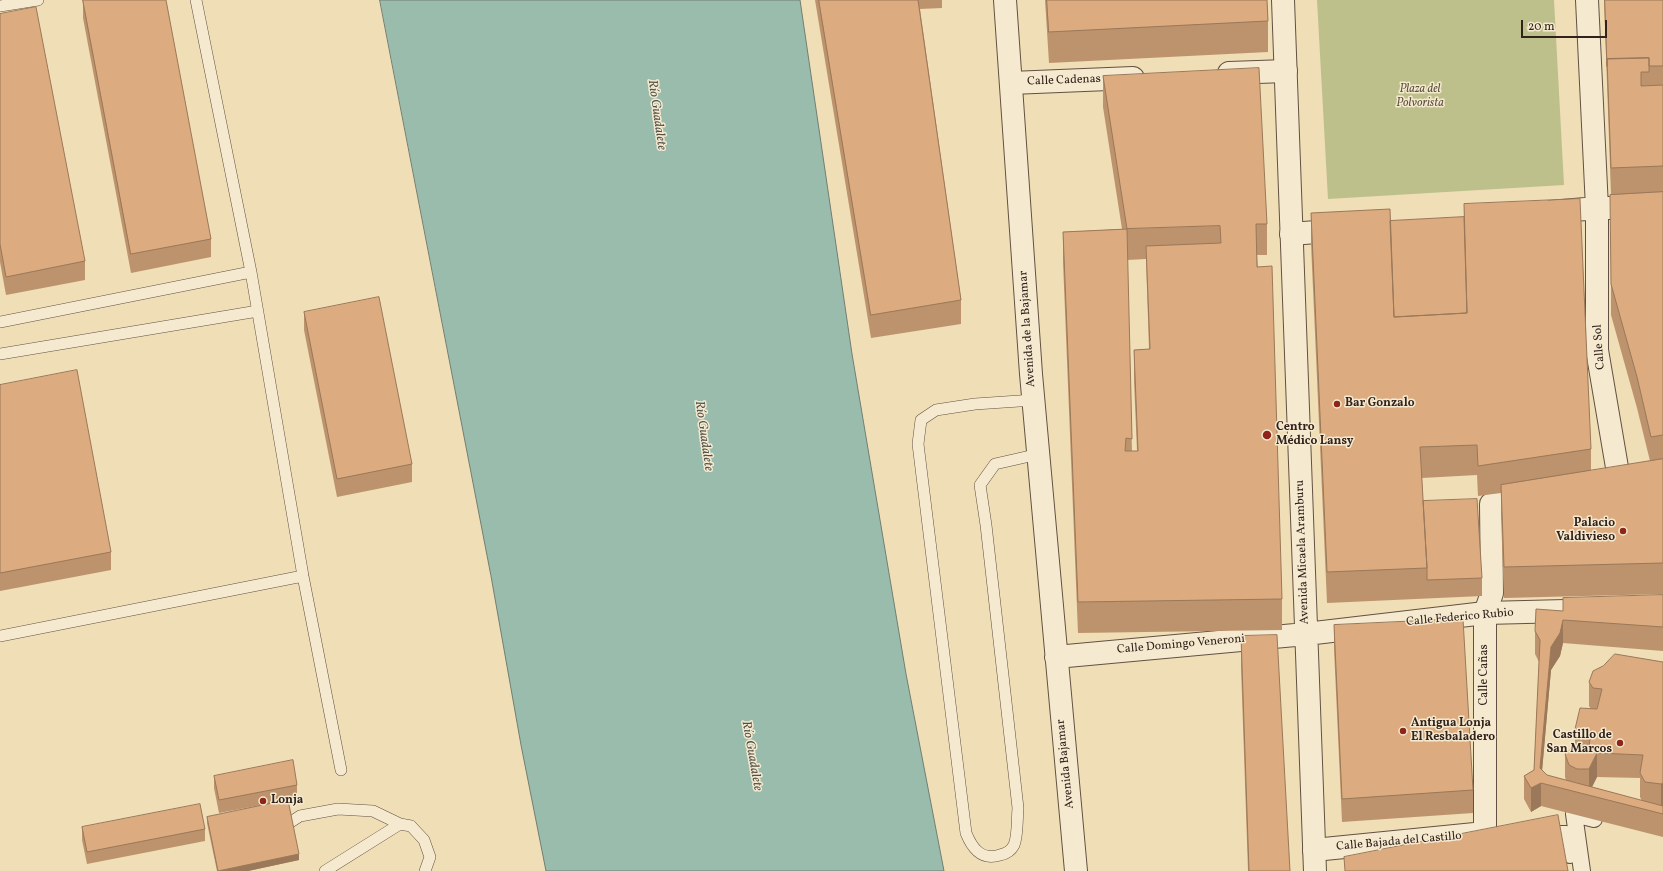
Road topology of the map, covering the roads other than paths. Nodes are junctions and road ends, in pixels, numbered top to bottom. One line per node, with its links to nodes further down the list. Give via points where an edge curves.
1 (38, 0): 6 (lane)
2 (196, 0): 16 (lane)
3 (1005, 0): 10 (street, Avenida de la Bajamar)
4 (1284, 0): 7 (street)
5 (1587, 0): 11 (street, Calle Sol)
6 (0, 6)
7 (1286, 70): 8 (street); 15 (street)
8 (1208, 74)
9 (1154, 77): 10 (street, Calle Cadenas)
10 (1010, 83): 20 (street, Avenida de la Bajamar)
11 (1597, 208): 12 (street); 13 (street); 23 (street, Calle Sol, via 1598,350)
12 (1663, 208)
13 (1534, 213)
14 (1362, 228): 15 (street)
15 (1291, 234): 29 (street, Avenida Micaela Aramburu)
16 (251, 272): 17 (lane); 18 (lane)
17 (258, 311): 19 (lane); 26 (lane)
18 (0, 322)
19 (0, 353)
20 (1034, 400): 21 (street, Avenida de la Bajamar); 21 (lane, via 975,404 936,410 921,420 918,444 966,833 972,847 984,856 993,857 1007,853 1014,845 1018,808 980,485 995,464)
21 (1039, 454): 31 (street, Avenida de la Bajamar)
22 (1641, 481): 23 (street)
23 (1620, 485): 24 (street)
24 (1597, 489)
25 (1552, 496): 28 (street, Calle Cañas, via 1491,504 1492,593)
26 (303, 576): 30 (lane); 32 (lane)
27 (1586, 611): 28 (street, Calle Federico Rubio)
28 (1485, 613): 29 (street, Calle Federico Rubio); 35 (street, Calle Cañas)
29 (1306, 634): 31 (street, Calle Domingo Veneroni); 38 (street, Avenida Micaela Aramburu)
30 (0, 636)
31 (1056, 657): 41 (street, Avenida Bajamar)
32 (341, 770)
33 (400, 824): 37 (lane, via 373,811 338,809 300,816); 39 (lane); 40 (lane, via 411,826 424,840 430,857)
34 (1611, 824): 43 (street, via 1574,814)
35 (1492, 834): 38 (street, Calle Bajada del Castillo)
36 (1522, 834): 42 (street, via 1566,834)
37 (267, 837)
38 (1314, 860)
39 (325, 871)
40 (425, 871)
41 (1076, 871)
42 (1572, 871)
43 (1582, 871)

